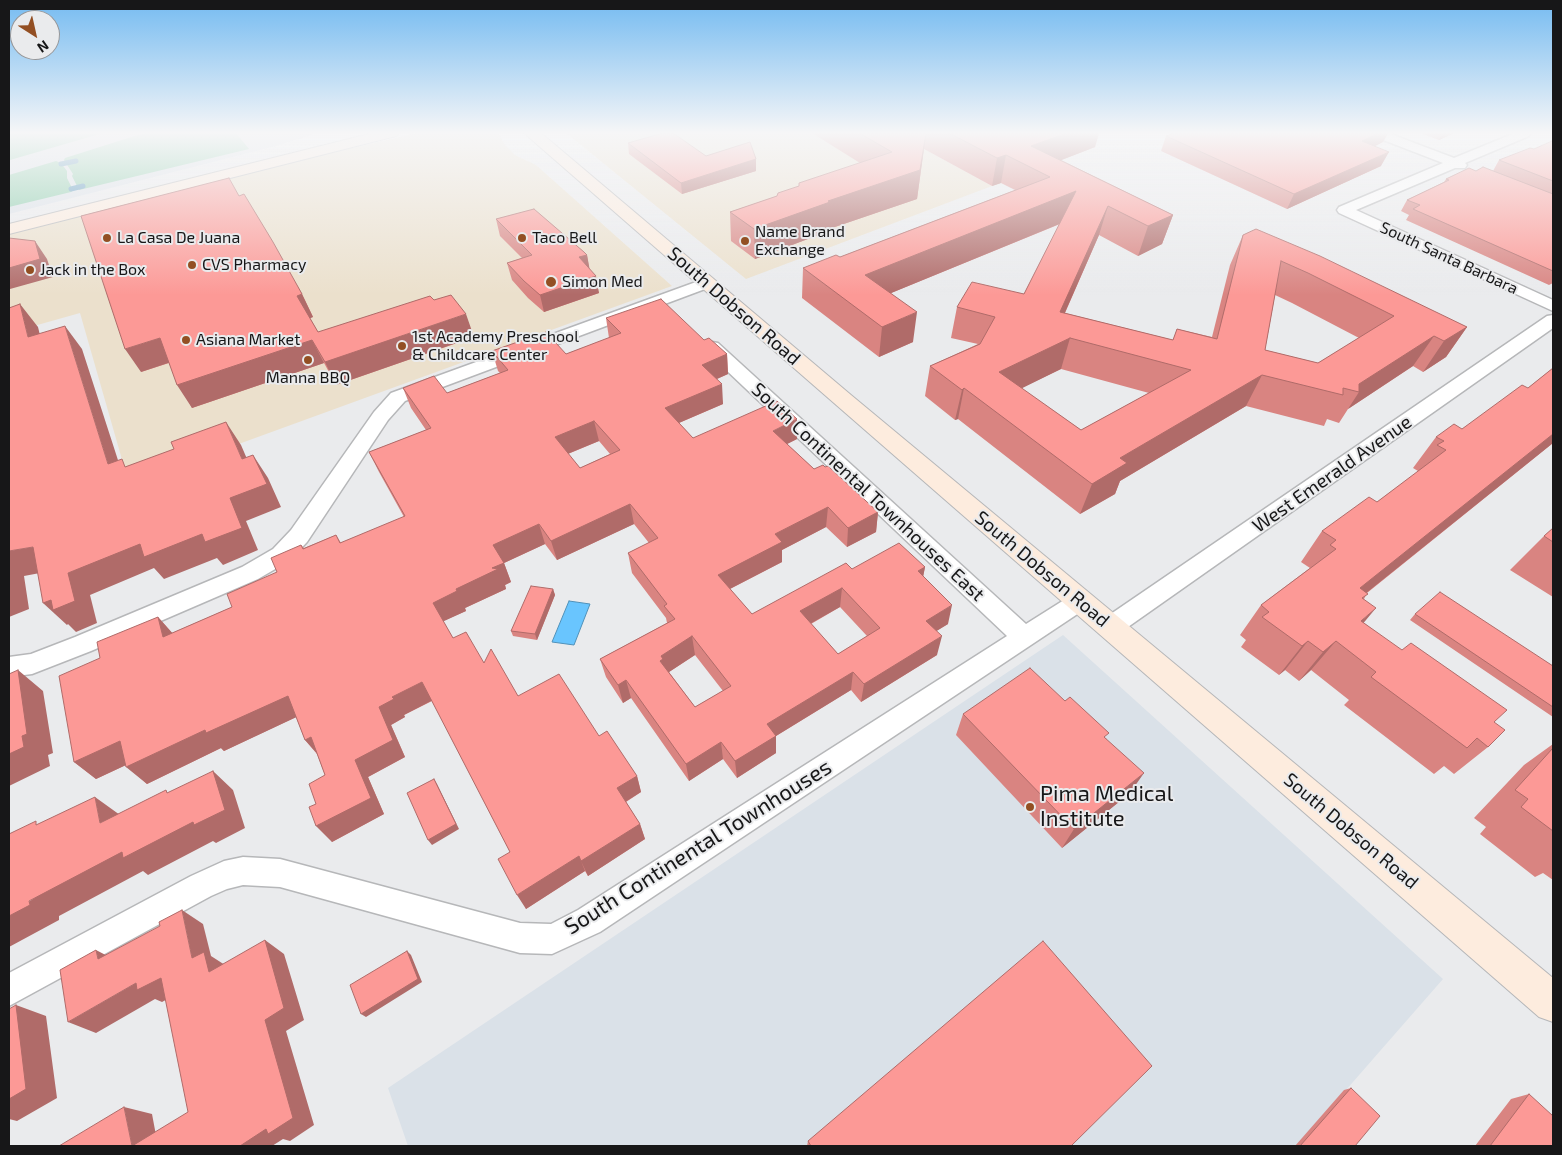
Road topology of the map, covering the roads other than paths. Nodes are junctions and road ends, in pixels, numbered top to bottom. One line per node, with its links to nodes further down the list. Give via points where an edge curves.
1 (129, 187): 7 (main road)
2 (150, 187): 6 (main road, via 95,202)
3 (177, 187): 6 (main road)
4 (595, 187): 9 (main road, South Dobson Road)
5 (1397, 187): 10 (street, South Santa Barbara, via 1344,210)
6 (78, 212): 8 (main road)
7 (9, 217)
8 (9, 229)
9 (708, 283): 13 (main road, South Dobson Road); 16 (street, via 398,397 381,416 299,536 281,556 233,581 83,644 32,664)
10 (1553, 306)
11 (1553, 320): 14 (street, West Emerald Avenue)
12 (712, 347): 15 (street, South Continental Townhouses East)
13 (1080, 601): 14 (main road, South Dobson Road); 15 (street, South Continental Townhouses)
14 (1110, 627): 18 (main road, South Dobson Road)
15 (1024, 637): 17 (street, South Continental Townhouses, via 589,921 552,939 520,938 280,873 243,872 224,875 200,886)
16 (9, 667)
17 (9, 990)
18 (1553, 1002)

